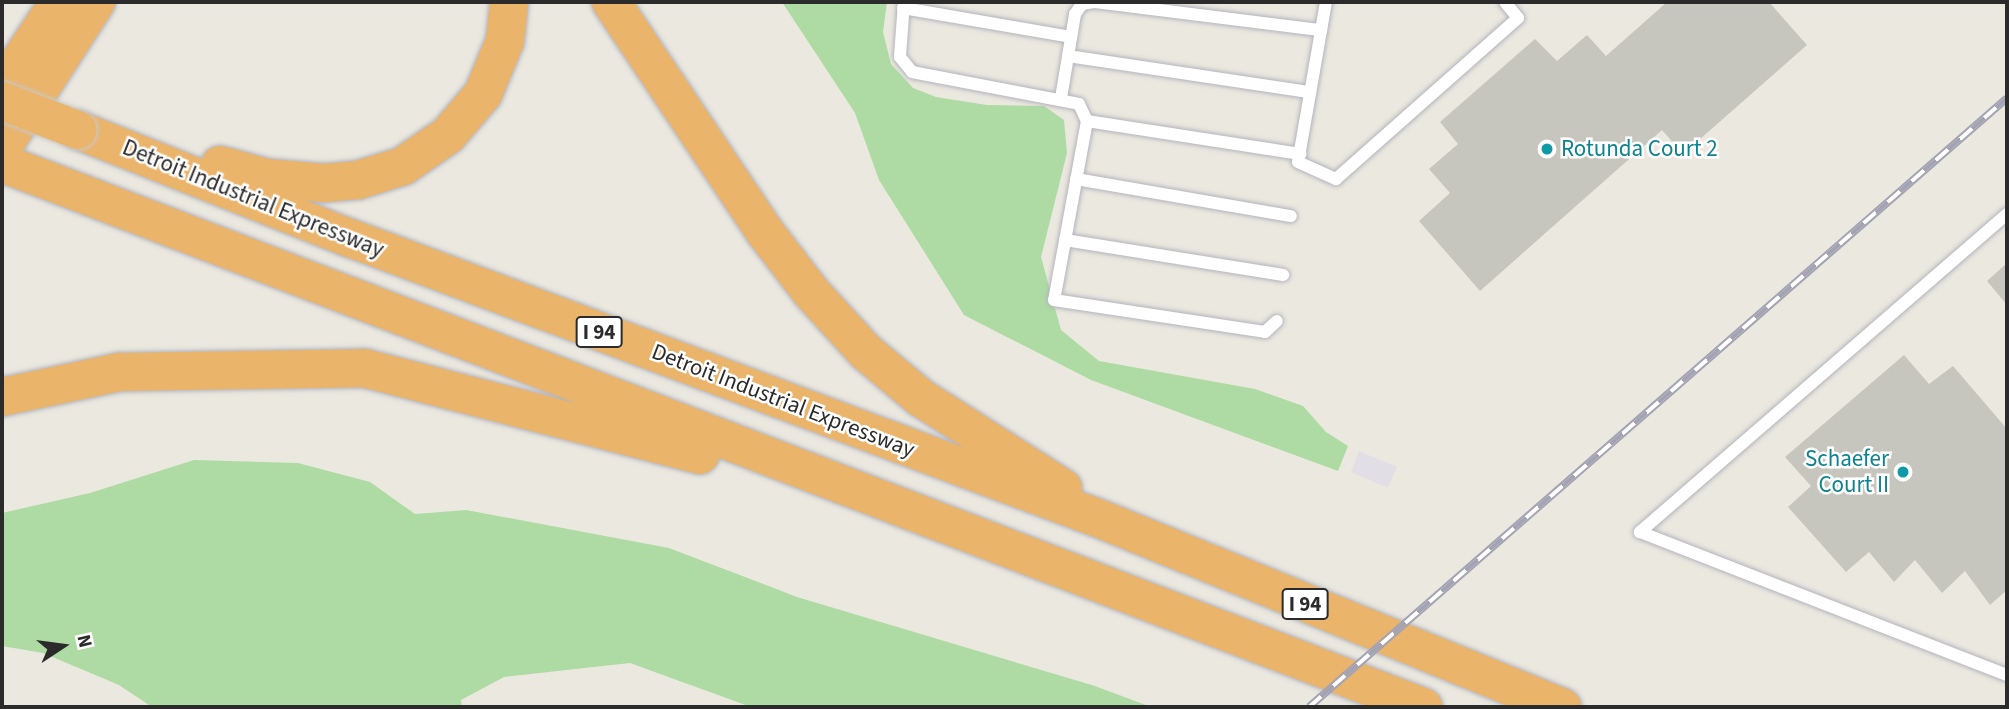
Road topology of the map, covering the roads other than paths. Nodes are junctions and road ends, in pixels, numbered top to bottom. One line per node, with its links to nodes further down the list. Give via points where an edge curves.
1 (59, 2): 12 (highway)
2 (96, 2): 18 (highway)
3 (509, 2): 17 (highway, via 497,66 470,112 433,147 381,174 324,183 267,178 164,144)
4 (611, 2): 29 (highway, via 765,232 810,292 866,352 921,398 1054,481)
5 (1095, 2): 9 (lane); 10 (lane, via 1082,4 1075,14)
6 (1326, 2): 9 (lane)
7 (1505, 2): 19 (lane, via 1518,18 1336,178 1298,162)
8 (904, 5): 10 (lane); 14 (lane, via 900,57 912,72)
9 (1321, 30): 13 (lane)
10 (1071, 37): 11 (lane)
11 (1068, 56): 13 (lane); 14 (lane)
12 (2, 88)
13 (1310, 92): 19 (lane)
14 (1061, 98): 16 (lane, via 1079,104)
15 (2, 101): 17 (highway, Detroit Industrial Expressway / I 94, bridge)
16 (1087, 121): 19 (lane); 21 (lane)
17 (88, 134): 29 (highway, Detroit Industrial Expressway / I 94, via 350,239)
18 (2, 148)
19 (1300, 154)
20 (2, 163): 28 (highway, I 94)
21 (1076, 179): 23 (lane); 24 (lane)
22 (2007, 214): 30 (lane, via 1640,532)
23 (1291, 216)
24 (1065, 240): 25 (lane); 26 (lane, via 1054,300 1265,332)
25 (1283, 275)
26 (1277, 321)
27 (2, 397): 28 (highway, via 120,372 364,368)
28 (880, 502): 31 (highway, I 94)
29 (1103, 520): 32 (highway, Detroit Industrial Expressway / I 94)
30 (2007, 674)
31 (1423, 707)
32 (1562, 707)

